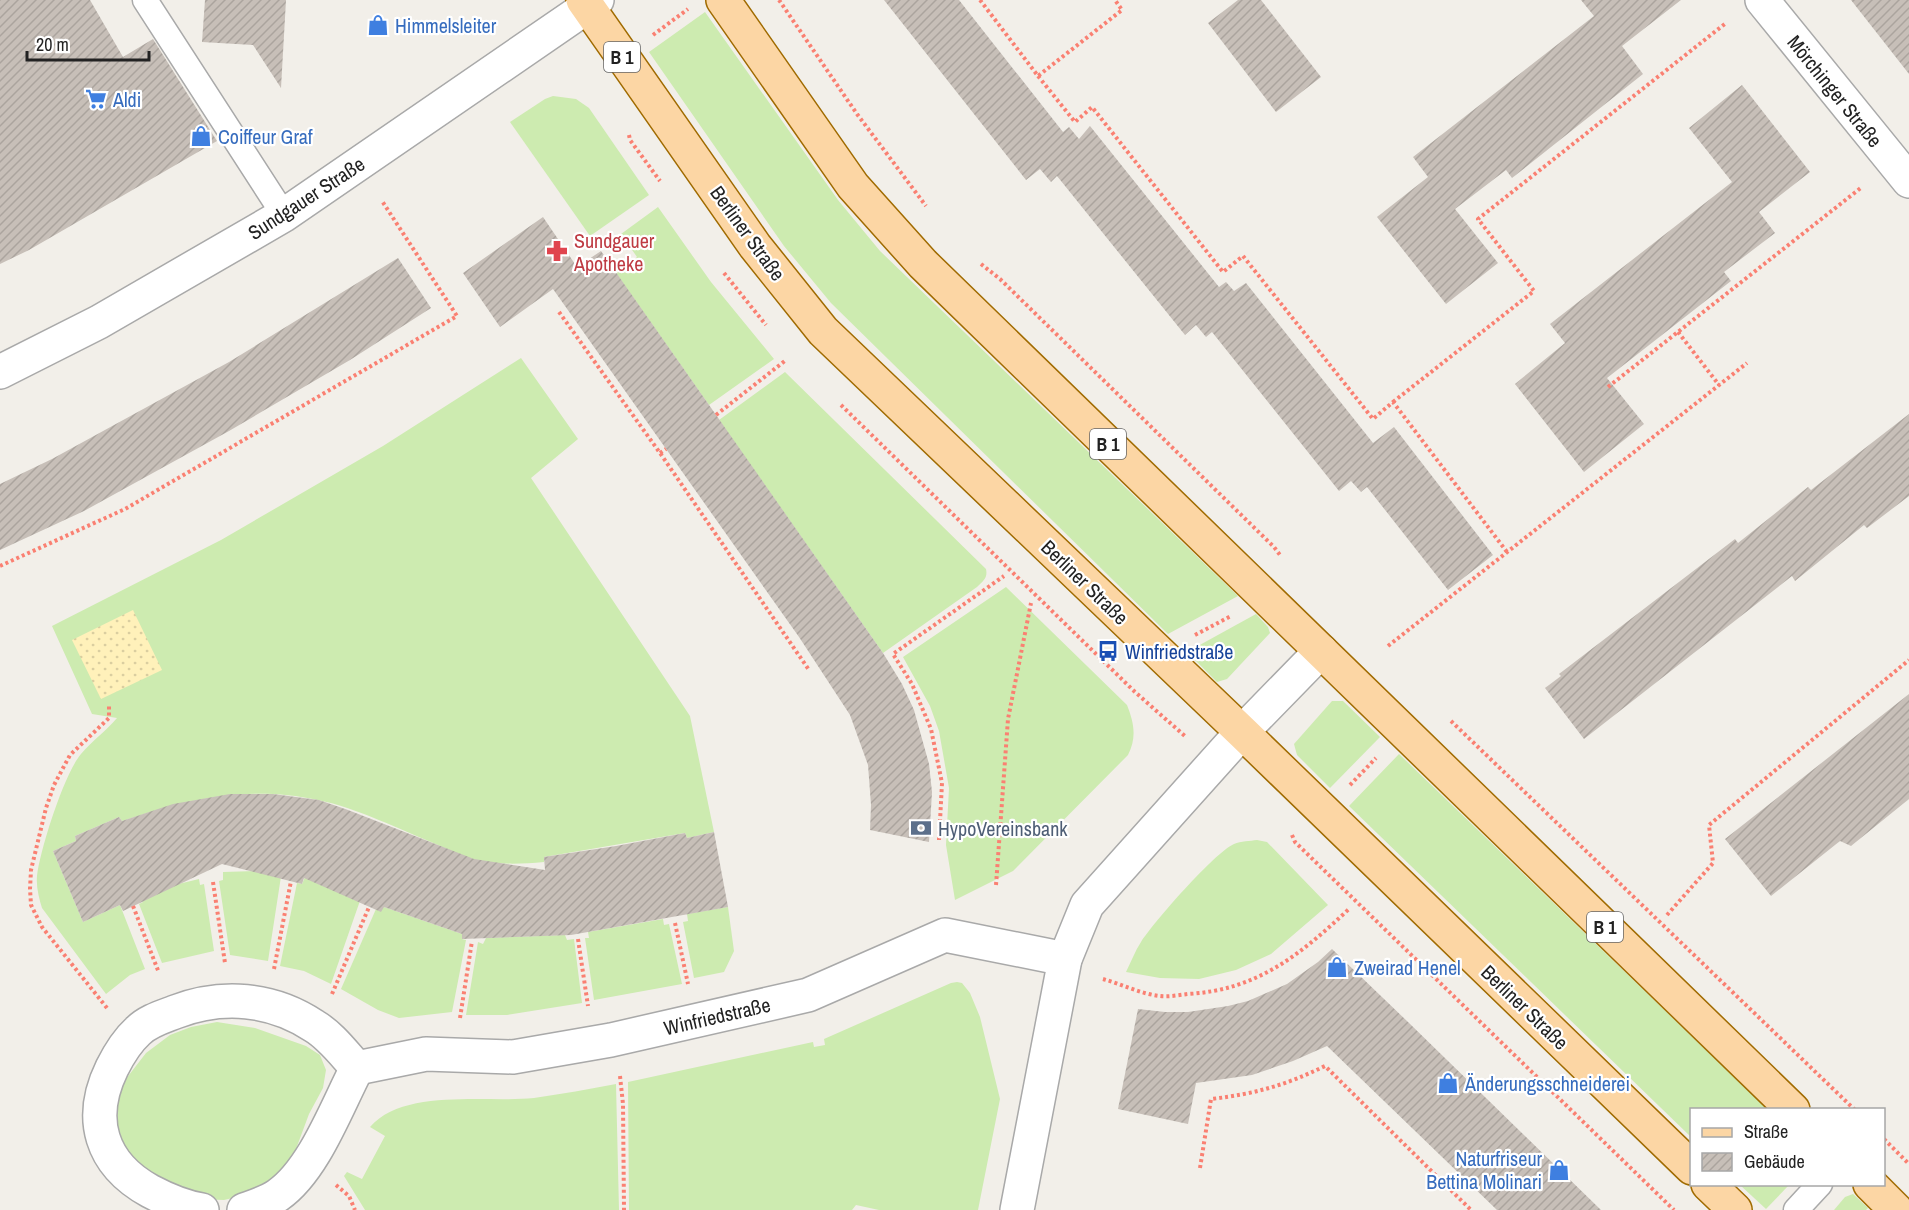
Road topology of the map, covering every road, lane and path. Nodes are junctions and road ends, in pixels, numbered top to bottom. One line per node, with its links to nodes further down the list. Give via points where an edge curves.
1 (145, 0): 16 (lane)
2 (723, 0): 37 (main road, B 1, via 853,186 887,227)
3 (779, 0): 15 (path)
4 (980, 0): 11 (path)
5 (1115, 0): 11 (path, via 1122,10)
6 (1762, 0): 12 (street, Mörchinger Straße)
7 (589, 2): 16 (street, Sundgauer Straße); 42 (main road, Berliner Straße / B 1, via 754,246 823,331)
8 (689, 9): 10 (path)
9 (1726, 23): 25 (path, via 1478,219 1534,291)
10 (652, 36)
11 (1038, 76): 25 (path, via 1075,122 1092,107 1223,272 1244,256 1373,419)
12 (1909, 181)
13 (1862, 188): 19 (path)
14 (382, 201): 31 (path, via 457,316 125,508)
15 (929, 210)
16 (284, 215): 22 (street, Sundgauer Straße, via 99,322)
17 (972, 257): 30 (path, via 1000,279)
18 (560, 312): 28 (path)
19 (1678, 332): 23 (path); 24 (path)
20 (786, 360): 26 (path)
21 (1747, 363): 23 (path)
22 (0, 372)
23 (1719, 385): 29 (path)
24 (1608, 387)
25 (1393, 402): 29 (path)
26 (716, 415)
27 (666, 449): 28 (path)
28 (660, 453): 39 (path)
29 (1507, 552): 36 (path)
30 (1281, 556)
31 (0, 566)
32 (1004, 576): 46 (path, via 893,654 912,684 931,729 942,783)
33 (1031, 603): 49 (path, via 1008,719)
34 (1238, 612): 35 (path)
35 (1189, 639)
36 (1388, 646)
37 (1321, 651): 42 (street); 69 (main road, B 1)
38 (1909, 660): 53 (path, via 1710,825 1713,863)
39 (809, 670)
40 (109, 704): 64 (path, via 109,718 70,756 54,785 30,889 31,904 42,927)
41 (1443, 715): 70 (path)
42 (1242, 732): 57 (street, via 1087,905); 73 (main road, Berliner Straße / B 1)
43 (1383, 752): 44 (path)
44 (1346, 789)
45 (1291, 833): 85 (path, via 1295,842)
46 (939, 840)
47 (291, 881): 59 (path)
48 (213, 882): 58 (path)
49 (996, 885)
50 (133, 906): 60 (path)
51 (369, 907): 63 (path)
52 (1350, 908): 61 (path, via 1279,967 1247,983 1207,993 1160,996)
53 (1667, 915)
54 (675, 923): 62 (path)
55 (578, 939): 65 (path)
56 (472, 941): 66 (path)
57 (1065, 959): 67 (street, Winfriedstraße, via 945,935 808,995 611,1040 513,1057 426,1054); 83 (street)
58 (225, 963)
59 (273, 970)
60 (159, 973)
61 (1103, 979)
62 (689, 988)
63 (332, 995)
64 (108, 1009)
65 (589, 1009)
66 (460, 1021)
67 (357, 1068): 79 (street, via 317,1027 290,1012 256,1002 238,1000 187,1007 157,1018 140,1030 124,1047 104,1084 98,1110 102,1139 113,1161 134,1182 187,1208); 80 (street, via 308,1162 278,1196)
68 (620, 1076): 82 (path)
69 (1791, 1108)
70 (1853, 1108)
71 (1885, 1140): 72 (path)
72 (1909, 1164)
73 (1690, 1166)
74 (1200, 1168): 84 (path, via 1211,1099 1276,1088 1325,1066)
75 (333, 1182): 81 (path, via 349,1196)
76 (1709, 1186): 86 (main road)
77 (1819, 1186): 87 (lane)
78 (1871, 1186): 88 (main road)
79 (202, 1210)
80 (244, 1210)
81 (355, 1210)
82 (624, 1210)
83 (1017, 1210)
84 (1471, 1210)
85 (1674, 1210)
86 (1735, 1210)
87 (1796, 1210)
88 (1896, 1210)

